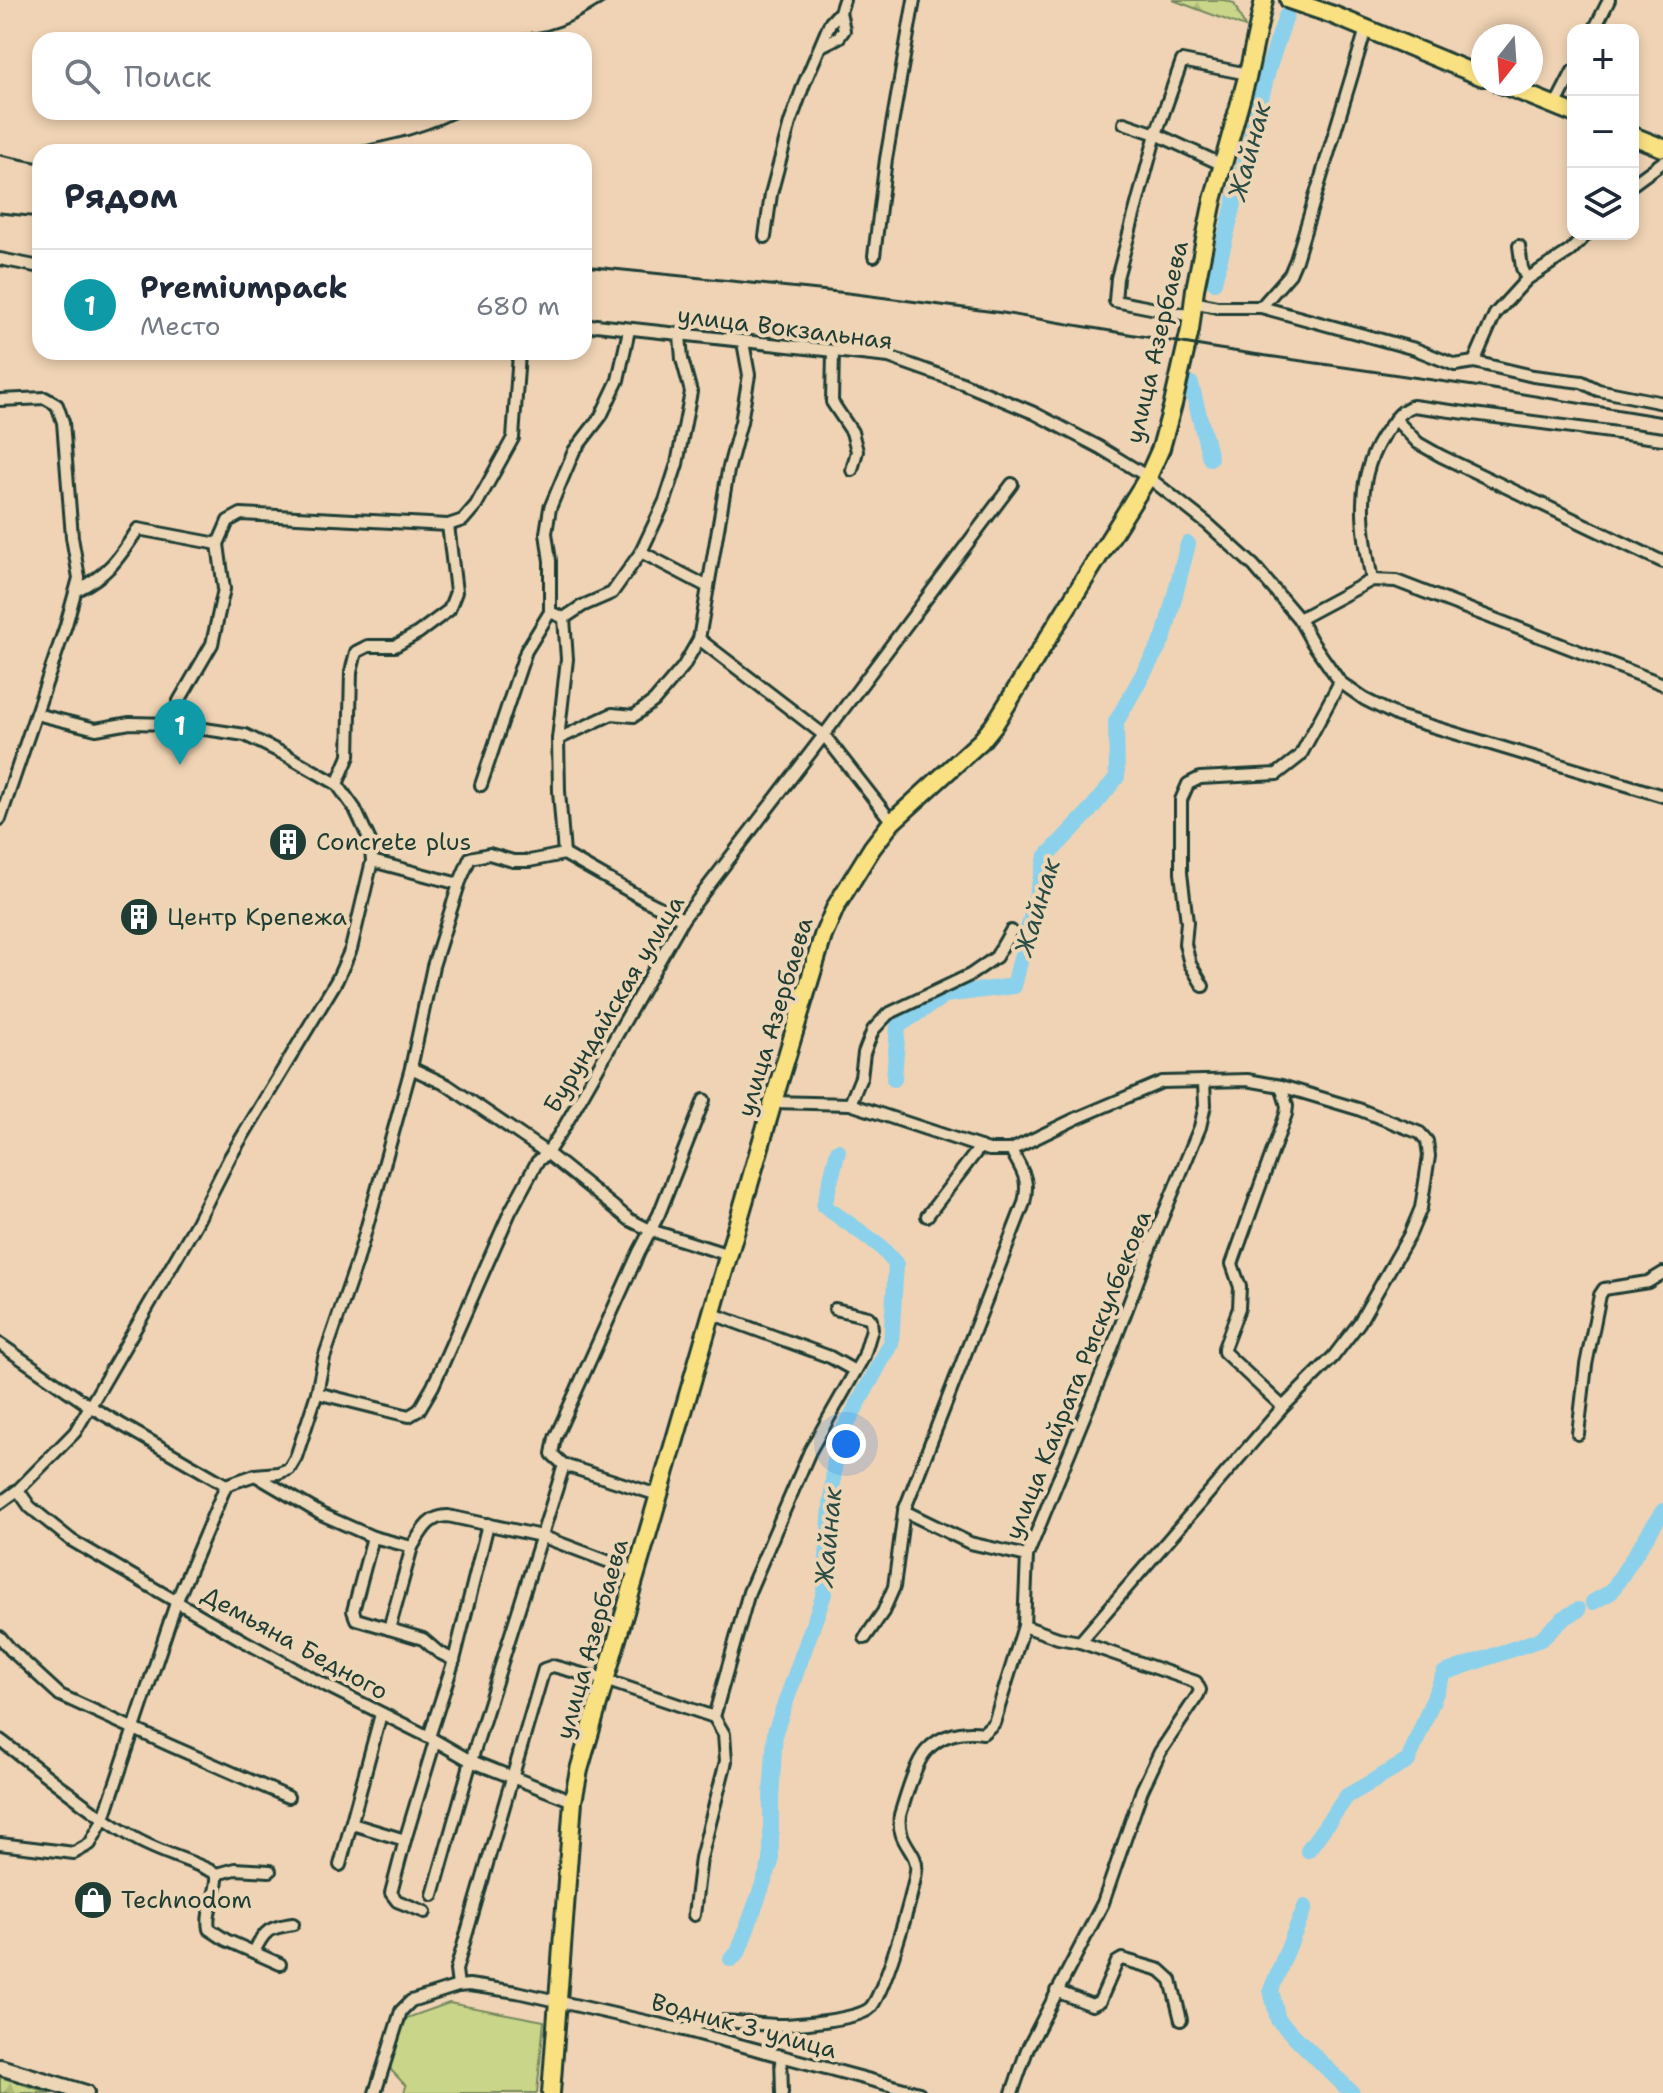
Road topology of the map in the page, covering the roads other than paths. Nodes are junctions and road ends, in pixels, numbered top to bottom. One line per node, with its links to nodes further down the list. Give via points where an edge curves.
1 (844, 0): 21 (street, via 790,123)
2 (914, 0): 24 (street)
3 (1264, 0): 9 (main road, улица Азербаева)
4 (1289, 0): 7 (main road)
5 (1609, 0): 6 (street)
6 (1597, 24)
7 (1366, 29): 8 (main road); 28 (street, via 1296,260)
8 (1471, 72)
9 (1248, 74): 15 (street, via 1182,61); 19 (main road, улица Азербаева)
10 (1567, 83): 12 (street)
11 (1530, 96): 12 (main road)
12 (1555, 106): 13 (main road)
13 (1567, 111)
14 (1124, 123): 15 (street)
15 (1156, 134): 19 (street); 29 (street, via 1115,301)
16 (1639, 138): 17 (main road)
17 (1663, 148)
18 (1663, 162): 20 (street)
19 (1223, 165): 29 (main road, улица Азербаева)
20 (1639, 180)
21 (765, 237)
22 (1581, 240): 27 (street)
23 (1519, 246): 27 (street)
24 (874, 256)
25 (0, 259): 26 (street)
26 (32, 265)
27 (1527, 279): 36 (street, via 1495,314)
28 (1261, 307): 29 (street); 36 (street, via 1455,365)
29 (1192, 309): 42 (main road, улица Азербаева, via 1161,448)
30 (592, 326): 31 (street, улица Вокзальная)
31 (629, 330): 32 (street, улица Вокзальная); 51 (street, via 618,380 601,416 574,451 550,508)
32 (680, 335): 33 (street, улица Вокзальная); 46 (street, via 691,392 686,420 665,501)
33 (743, 342): 34 (street, улица Вокзальная); 49 (street, via 749,375)
34 (833, 351): 41 (street, via 832,402 852,432 857,451); 42 (street, улица Вокзальная, via 889,357 962,383 1034,413)
35 (521, 360): 44 (street, via 513,438 476,505 463,520)
36 (1474, 362): 38 (street)
37 (0, 400): 50 (street, via 45,398 57,405 63,422)
38 (1663, 403)
39 (1395, 419): 40 (street, via 1413,406); 47 (street, via 1418,443 1441,456); 48 (street, via 1377,444 1364,477 1363,532)
40 (1663, 439)
41 (852, 470)
42 (1148, 477): 53 (street, улица Вокзальная, via 1243,556); 65 (main road, улица Азербаева, via 994,725)
43 (1012, 484): 59 (street, Бурундайская улица)
44 (448, 525): 45 (street, via 241,514 228,521); 61 (street, via 456,592 449,610 395,646 368,646 356,652 349,756)
45 (218, 544): 50 (street, via 138,529 116,562); 58 (street, via 224,589 212,644)
46 (641, 552): 49 (street); 52 (street, via 612,593)
47 (1663, 562)
48 (1372, 580): 53 (street); 56 (street, via 1396,581)
49 (708, 587): 54 (street)
50 (77, 590): 57 (street)
51 (550, 612): 52 (street); 62 (street, via 526,651)
52 (564, 618): 60 (street, via 567,659)
53 (1299, 619): 55 (street, улица Вокзальная)
54 (699, 639): 59 (street); 60 (street, via 683,667 634,716 612,714)
55 (1340, 682): 63 (street, via 1398,716); 71 (street, via 1300,756 1277,774 1200,778 1188,784 1181,800 1185,944)
56 (1663, 684)
57 (36, 714): 58 (street, via 96,729); 64 (street)
58 (171, 724): 61 (street, via 245,735)
59 (824, 735): 65 (street); 69 (street, Бурундайская улица)
60 (558, 739): 66 (street)
61 (337, 784): 67 (street, via 370,841)
62 (481, 785)
63 (1663, 796)
64 (0, 819)
65 (892, 822): 76 (main road, улица Азербаева, via 836,906 823,936)
66 (564, 854): 68 (street, via 529,861 489,854 470,858); 69 (street)
67 (372, 861): 68 (street); 90 (street, via 351,949 337,980 230,1157)
68 (459, 884): 72 (street, via 433,966)
69 (683, 919): 80 (street, Бурундайская улица)
70 (1011, 931): 77 (street, via 996,957 888,1014 873,1030)
71 (1203, 986)
72 (411, 1068): 80 (street, via 447,1085); 89 (street)
73 (1204, 1082): 74 (street, via 1247,1080); 79 (street, via 1162,1082); 104 (street, улица Кайрата Рыскулбекова, via 1200,1127)
74 (1281, 1086): 91 (street, via 1286,1114 1232,1264 1240,1287 1239,1308 1224,1352); 91 (street, via 1420,1133 1429,1156 1421,1208 1359,1323)
75 (704, 1100): 82 (street)
76 (773, 1102): 77 (street); 83 (main road, улица Азербаева)
77 (850, 1104): 78 (street)
78 (980, 1147): 79 (street); 81 (street)
79 (1011, 1150): 99 (street, via 1026,1179 1024,1203)
80 (547, 1153): 82 (street); 89 (street, Бурундайская улица, via 510,1212 419,1410 409,1416)
81 (927, 1216)
82 (650, 1230): 83 (street); 93 (street, via 555,1438 552,1454)
83 (729, 1255): 86 (main road, улица Азербаева)
84 (1663, 1273): 92 (street, via 1637,1285 1612,1286 1600,1295)
85 (835, 1309): 88 (street, via 871,1320 864,1356)
86 (713, 1314): 88 (street); 97 (main road, улица Азербаева)
87 (0, 1344): 90 (street)
88 (855, 1371): 115 (street, via 810,1451 749,1592)
89 (317, 1393): 94 (street, via 289,1469)
90 (91, 1407): 95 (street); 96 (street, via 75,1432)
91 (1283, 1407): 111 (street)
92 (1578, 1434)
93 (564, 1465): 97 (street); 101 (street)
94 (255, 1475): 95 (street); 102 (street)
95 (226, 1485): 106 (street)
96 (18, 1490): 98 (street); 106 (street, Демьяна Бедного, via 30,1507 71,1540)
97 (658, 1495): 105 (main road, улица Азербаева)
98 (0, 1503)
99 (904, 1511): 104 (street, улица Кайрата Рыскулбекова, via 970,1543); 110 (street, via 894,1587)
100 (488, 1524): 101 (street); 103 (street, via 438,1516 429,1520); 112 (street)
101 (541, 1536): 105 (street); 119 (street)
102 (373, 1537): 103 (street); 108 (street, via 353,1611 356,1619)
103 (412, 1547): 108 (street)
104 (1027, 1556): 107 (street)
105 (636, 1572): 113 (main road, улица Азербаева)
106 (177, 1600): 114 (street, Демьяна Бедного); 116 (street)
107 (1024, 1626): 111 (street); 140 (street, via 989,1730 943,1738 925,1751 914,1775 898,1826 917,1869 876,2003 862,2013 838,2018 787,2025 710,2021)
108 (389, 1629): 112 (street, via 423,1639)
109 (0, 1637): 116 (street, via 60,1695)
110 (865, 1638)
111 (1080, 1642): 137 (street, via 1196,1682 1200,1690 1148,1777 1103,1903)
112 (454, 1660): 117 (street)
113 (605, 1680): 115 (street); 120 (street, via 553,1666 544,1669); 122 (main road, улица Азербаева)
114 (381, 1714): 117 (street, Демьяна Бедного); 124 (street)
115 (714, 1717): 132 (street, via 724,1734 726,1761 701,1858)
116 (134, 1728): 121 (street); 123 (street)
117 (432, 1739): 119 (street, Демьяна Бедного); 125 (street)
118 (0, 1740): 123 (street)
119 (471, 1761): 120 (street, Демьяна Бедного); 130 (street)
120 (512, 1777): 122 (street, Демьяна Бедного); 136 (street, via 456,1970)
121 (288, 1797)
122 (573, 1801): 138 (main road, улица Азербаева)
123 (104, 1818): 126 (street, via 90,1844 74,1853); 129 (street, via 161,1852)
124 (352, 1824): 125 (street); 127 (street)
125 (405, 1840): 131 (street, via 391,1893 397,1901)
126 (0, 1844)
127 (340, 1865)
128 (270, 1871): 129 (street)
129 (217, 1874): 134 (street, via 209,1929)
130 (433, 1895)
131 (425, 1912)
132 (694, 1915)
133 (293, 1924): 134 (street, via 266,1931)
134 (254, 1952): 135 (street)
135 (280, 1964)
136 (458, 1986): 138 (street, Водник 3 улица, via 483,1985); 144 (street, via 411,2001 401,2011)
137 (1056, 1991): 139 (street, via 1092,2005 1100,2001 1122,1959 1160,1970 1171,1980); 148 (street)
138 (559, 2001): 140 (street, Водник 3 улица); 145 (main road, улица Азербаева)
139 (1181, 2020)
140 (684, 2030): 141 (street, Водник 3 улица)
141 (781, 2056): 146 (street); 147 (street, Водник 3 улица)
142 (0, 2067): 143 (main road)
143 (86, 2093)
144 (375, 2093)
145 (551, 2093)
146 (782, 2093)
147 (919, 2093)
148 (1012, 2093)

